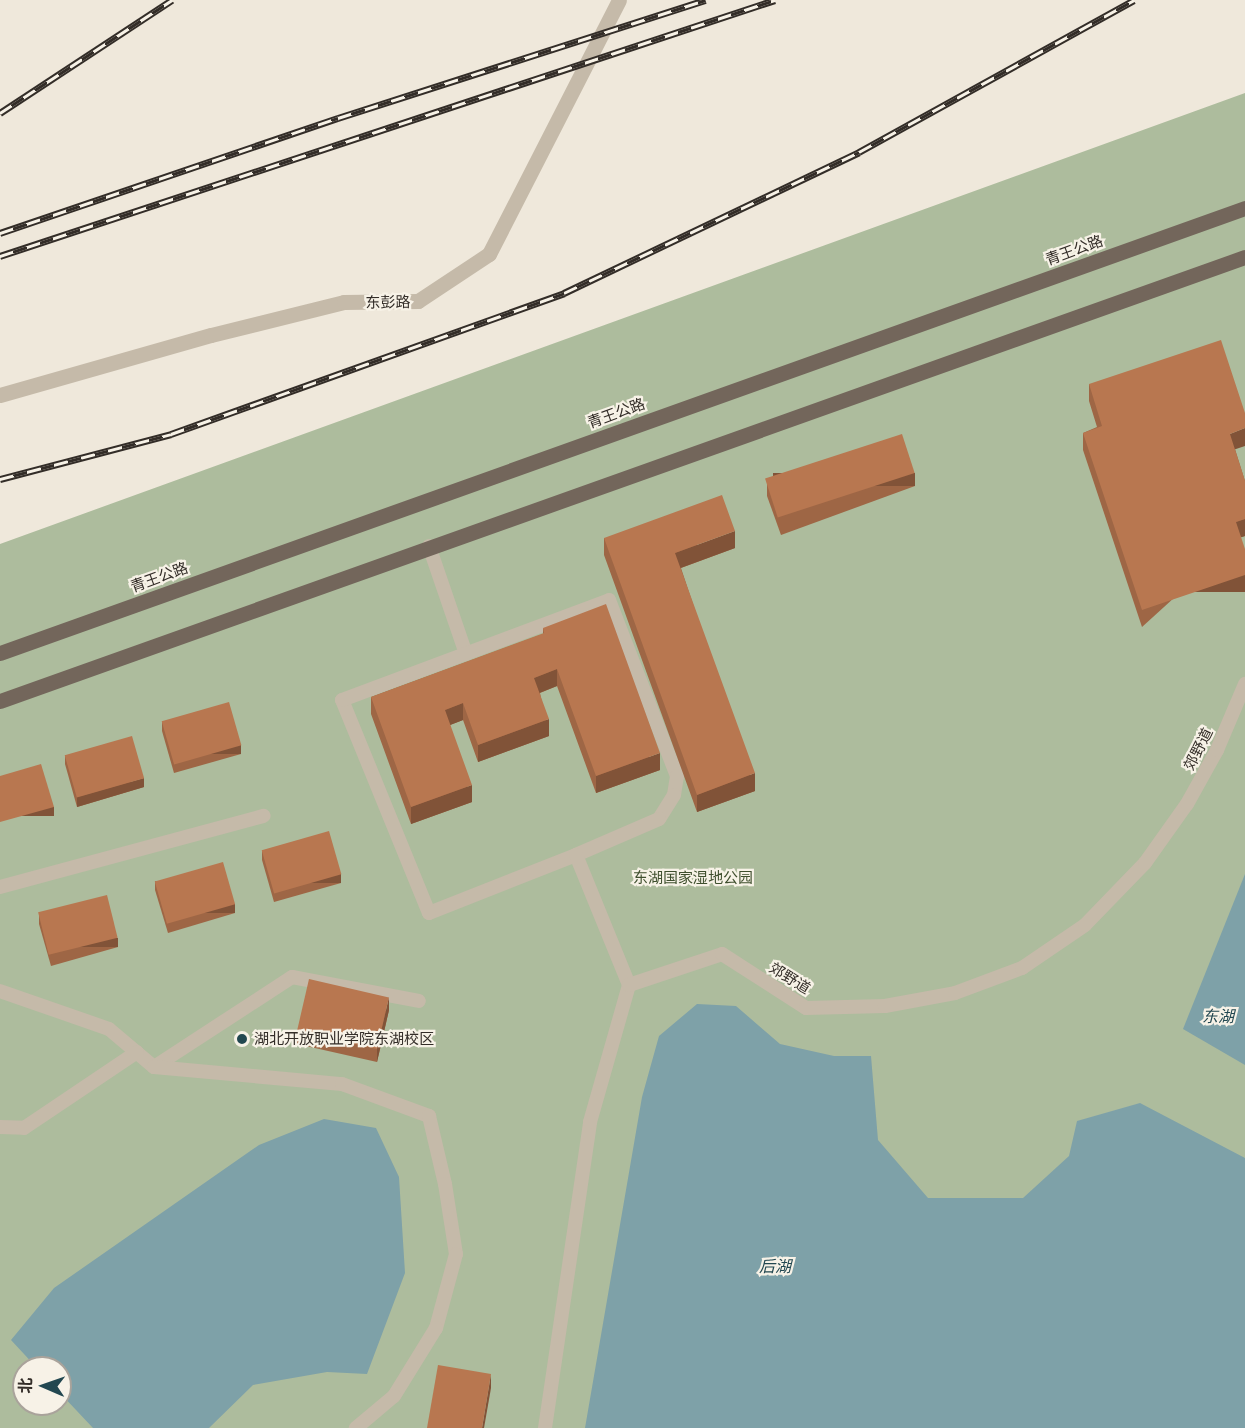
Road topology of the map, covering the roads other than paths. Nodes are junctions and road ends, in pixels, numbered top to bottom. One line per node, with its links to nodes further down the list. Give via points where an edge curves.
1 (619, 0): 4 (street, 东彭路, via 489,254 418,301 344,302)
2 (1245, 208): 6 (main road, 青王公路)
3 (1245, 257): 5 (main road)
4 (0, 395)
5 (429, 546): 7 (lane); 9 (main road)
6 (0, 653)
7 (466, 654): 11 (lane, via 609,600 677,776 675,795 659,819); 11 (lane, via 342,700 429,913)
8 (1245, 684): 13 (lane, 郊野道, via 1217,750 1187,804 1145,862 1085,925 1022,968 955,993 885,1006 806,1008 722,954)
9 (0, 701)
10 (264, 816): 12 (lane)
11 (576, 855): 13 (lane)
12 (0, 887)
13 (630, 986): 20 (lane, via 590,1122)
14 (0, 992): 16 (lane, via 109,1029)
15 (419, 1001): 17 (lane, via 292,977)
16 (137, 1052): 17 (lane); 18 (lane, via 24,1128)
17 (154, 1067): 19 (lane, via 342,1084 429,1116 446,1184 456,1254 436,1328 394,1396)
18 (0, 1127)
19 (357, 1428)
20 (544, 1428)

